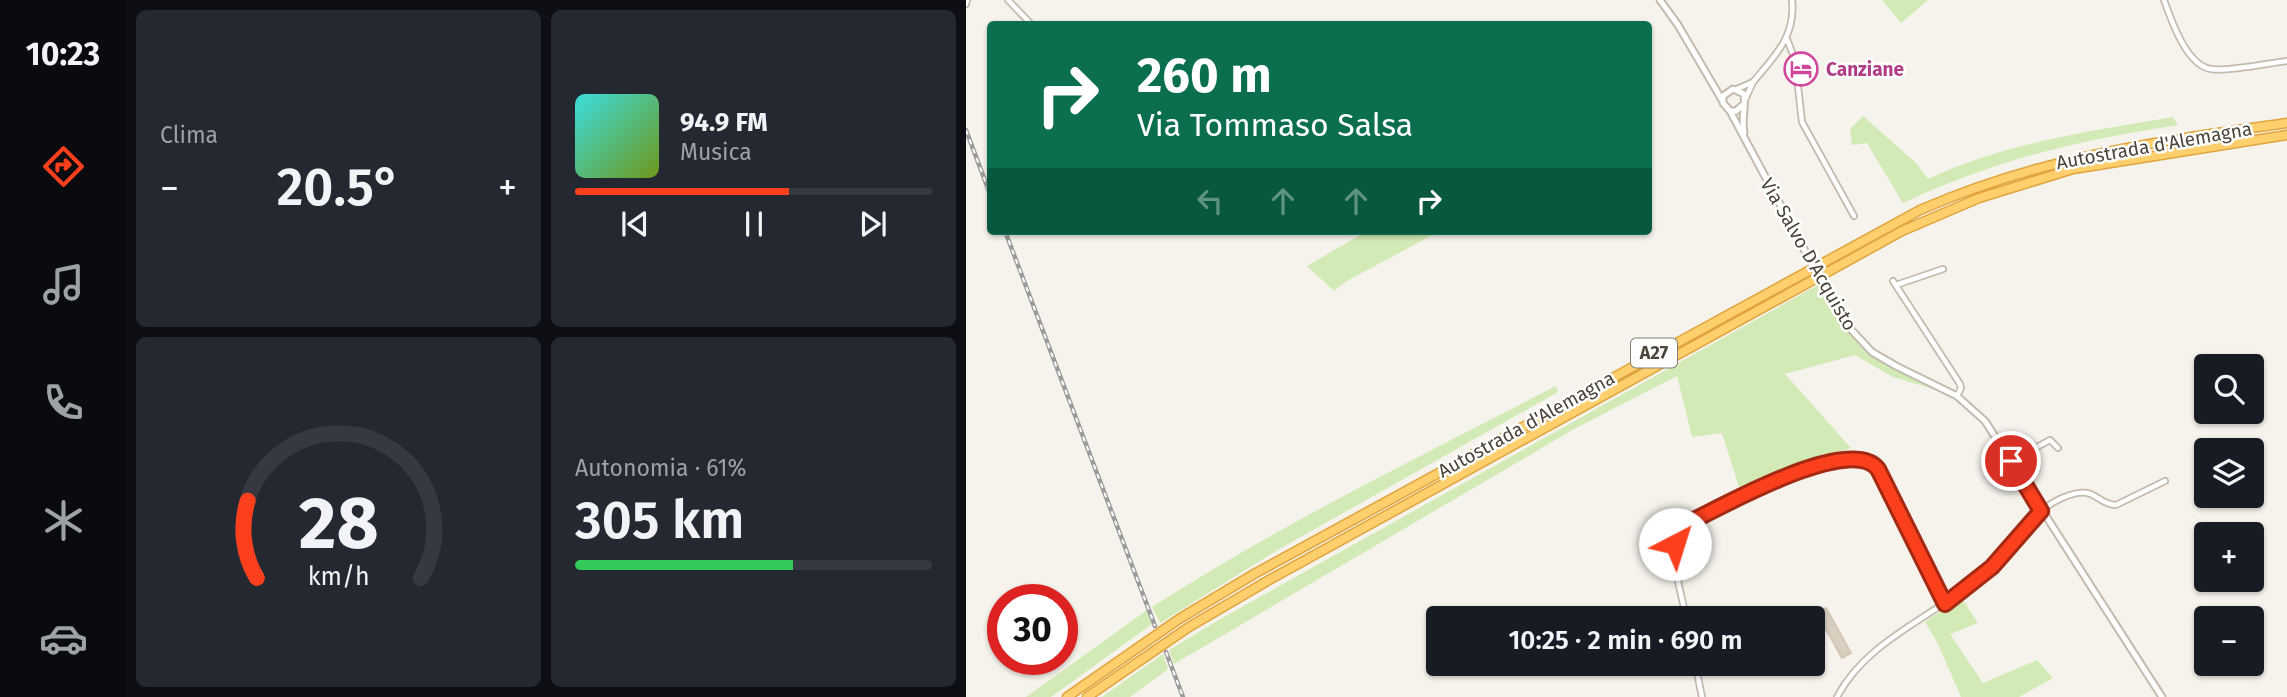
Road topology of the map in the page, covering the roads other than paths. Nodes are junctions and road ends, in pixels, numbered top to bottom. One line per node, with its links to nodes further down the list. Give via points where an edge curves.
1 (1008, 0): 5 (street)
2 (1660, 0): 8 (street, Via Salvo D'Acquisto)
3 (1792, 0): 6 (street)
4 (2164, 0): 7 (street, via 2186,49 2210,69)
5 (1028, 21)
6 (1787, 39): 9 (street); 17 (street, via 1795,60 1802,122)
7 (2287, 61)
8 (1709, 80): 10 (street, via 1718,88); 11 (street, Via Salvo D'Acquisto)
9 (1753, 82): 10 (street); 12 (street)
10 (1734, 89): 11 (street); 12 (street, via 1744,94)
11 (1722, 100): 13 (street, Via Salvo D'Acquisto)
12 (1744, 102): 13 (street); 16 (street, Via Salvo D'Acquisto)
13 (1730, 111): 16 (street, Via Salvo D'Acquisto)
14 (2287, 123): 27 (highway, Autostrada d'Alemagna / A27, via 2066,159 1990,181 1920,210 1243,581)
15 (2287, 135): 28 (highway, Autostrada d'Alemagna / A27, via 2074,169 1979,198 1902,231 1250,591)
16 (1746, 142): 19 (street, Via Salvo D'Acquisto, bridge, via 1844,322 1872,352)
17 (1854, 216)
18 (1943, 269): 19 (street, via 1894,283 1960,384)
19 (1957, 396): 21 (street, Via Salvo D'Acquisto, via 1985,421)
20 (2058, 448): 21 (street, via 2050,440)
21 (2011, 461): 23 (street, Via Salvo D'Acquisto)
22 (2165, 481): 23 (street, via 2116,505 2085,492 2062,498)
23 (2041, 511): 24 (street, via 1992,567); 31 (street, Via Salvo D'Acquisto)
24 (1945, 604): 25 (street, via 1878,469 1866,459 1851,458 1774,481 1682,528 1676,535 1675,557); 30 (street, via 1869,656)
25 (1684, 606)
26 (1698, 676): 29 (street)
27 (1067, 697)
28 (1087, 697)
29 (1702, 697)
30 (1837, 697)
31 (2162, 697)

